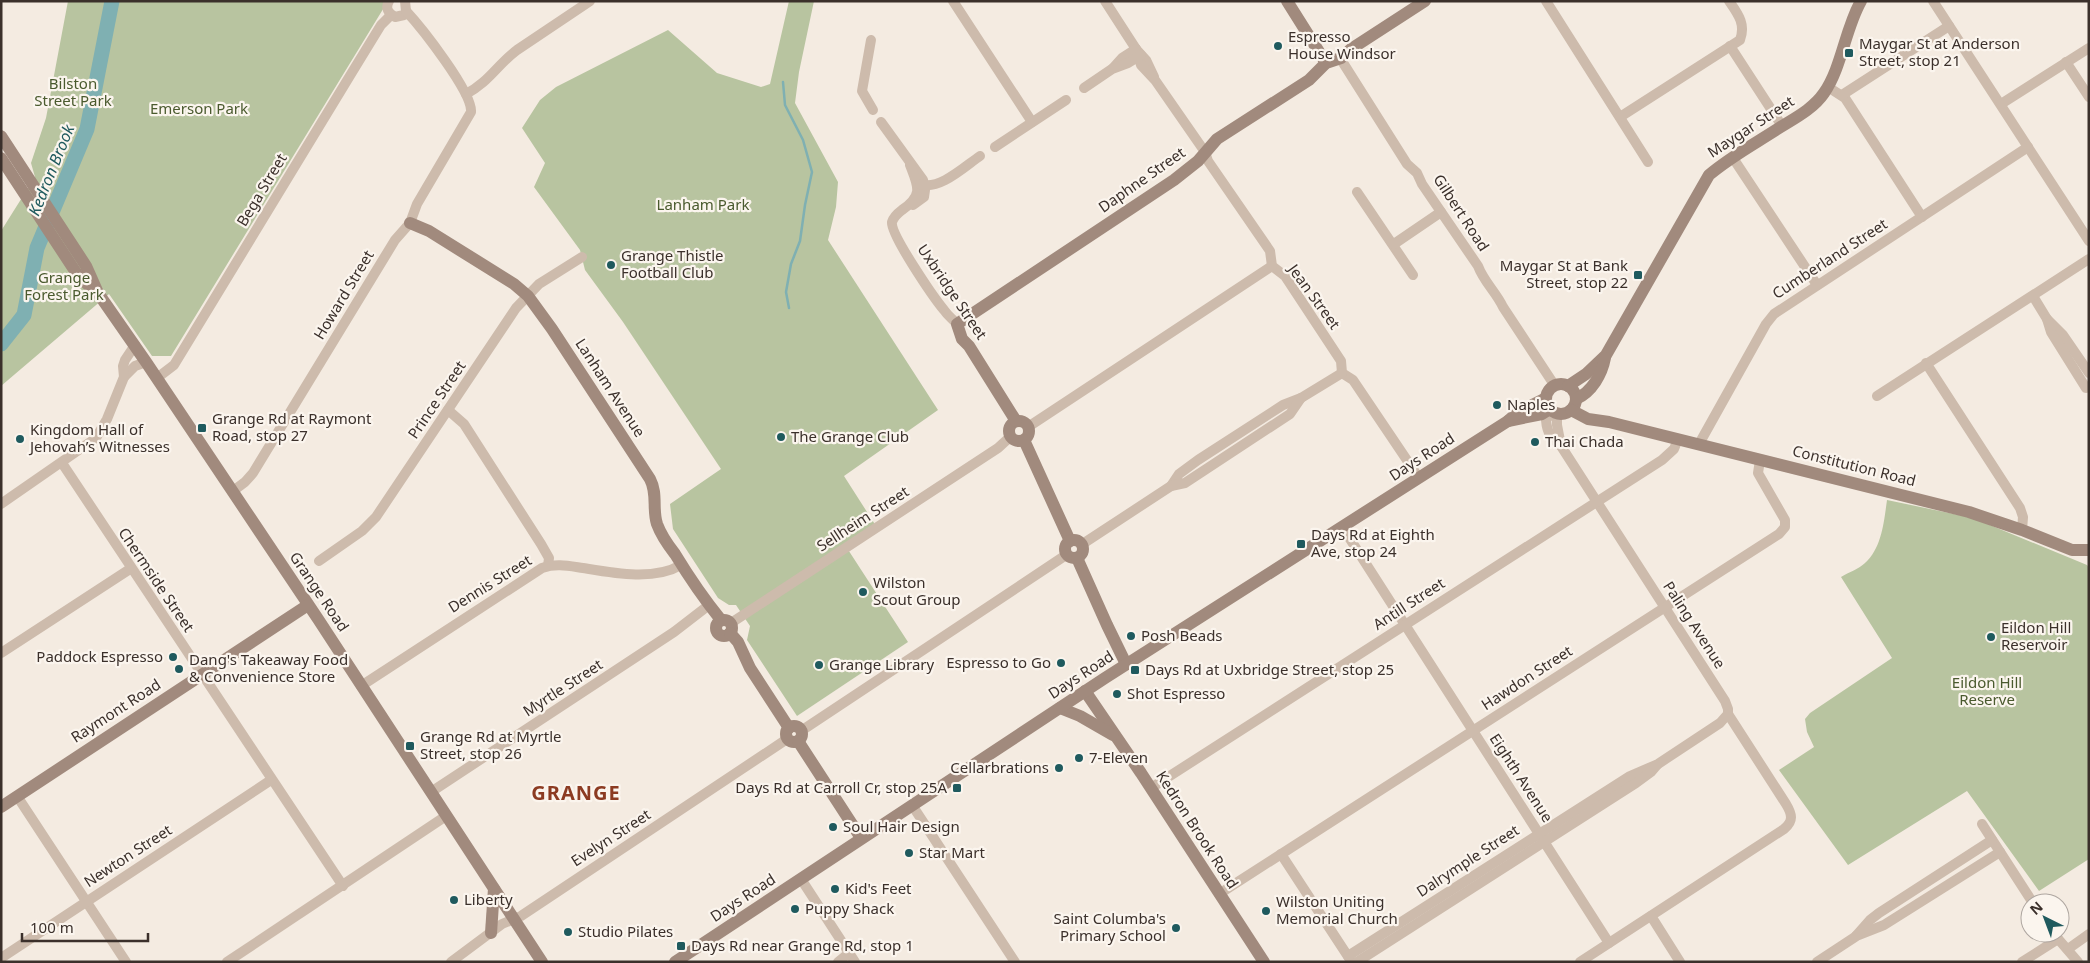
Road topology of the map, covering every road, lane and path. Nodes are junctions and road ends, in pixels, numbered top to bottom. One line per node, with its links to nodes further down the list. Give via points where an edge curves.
1 (389, 1): 12 (street, via 387,7)
2 (590, 1): 23 (street, via 517,50 486,82)
3 (953, 1): 31 (street)
4 (1105, 1): 17 (street, Jean Street)
5 (1287, 1): 20 (main road)
6 (1426, 1): 18 (main road, Daphne Street)
7 (1546, 1): 29 (street)
8 (1729, 1): 15 (street, via 1742,21 1743,32 1740,40)
9 (1861, 1): 21 (main road, Maygar Street)
10 (1936, 2): 13 (street)
11 (406, 6): 12 (street, via 400,17); 23 (street)
12 (391, 14): 65 (street, Bega Street, via 381,25 174,365)
13 (1949, 26): 24 (street); 27 (street)
14 (871, 40): 28 (street, via 862,91)
15 (1730, 46): 29 (street); 32 (street)
16 (2089, 48): 19 (street)
17 (1138, 54): 22 (street); 36 (street, Jean Street, via 1145,70)
18 (1340, 58): 20 (main road, Daphne Street); 44 (street, Gilbert Road)
19 (2066, 62): 25 (street); 27 (street)
20 (1326, 63): 36 (main road, Daphne Street, via 1309,80 1217,138)
21 (1828, 87): 24 (street); 32 (main road, Maygar Street, via 1814,105)
22 (1084, 88)
23 (466, 94): 46 (street, Howard Street, via 471,112 417,204)
24 (1842, 95): 45 (street)
25 (2089, 97)
26 (1066, 100): 31 (street)
27 (2000, 104): 35 (street)
28 (873, 110)
29 (1620, 118): 40 (street)
30 (881, 122): 41 (street, via 919,174)
31 (1032, 122): 34 (street)
32 (1782, 126): 39 (main road, Maygar Street)
33 (1, 136): 42 (main road)
34 (995, 147)
35 (2028, 148): 45 (street, Cumberland Street); 47 (street)
36 (1206, 152): 51 (street, Jean Street, via 1208,161 1270,251); 57 (main road, Daphne Street, via 1164,187)
37 (980, 156): 41 (street, via 940,183)
38 (1, 158): 42 (main road)
39 (1733, 158): 53 (street); 59 (main road, Maygar Street, via 1705,181)
40 (1648, 162)
41 (922, 187): 57 (street, Uxbridge Street, via 923,199 893,219 893,230 915,268)
42 (29, 190): 58 (main road, Grange Road, via 72,256 79,277 98,293)
43 (1357, 192): 48 (street)
44 (1441, 212): 48 (street); 66 (street, Gilbert Road)
45 (1922, 217): 53 (street, Cumberland Street)
46 (410, 223): 54 (main road, Lanham Avenue, via 514,284); 82 (street, Howard Street, via 395,240 253,473)
47 (2089, 241)
48 (1394, 244): 52 (street)
49 (582, 257): 54 (street, Prince Street, via 539,284)
50 (2089, 259): 55 (street)
51 (1272, 266): 62 (street, Jean Street, via 1285,276 1341,362); 74 (street)
52 (1413, 275)
53 (1817, 285): 78 (street, Cumberland Street, via 1770,318)
54 (528, 296): 72 (street, Prince Street, via 512,313); 91 (main road, Lanham Avenue, via 650,479 656,492 657,524)
55 (2033, 296): 56 (street); 61 (street)
56 (2047, 319): 63 (street, via 2059,329); 68 (street, via 2051,332)
57 (957, 324): 73 (main road, Uxbridge Street, via 962,339)
58 (135, 345): 60 (main road, Grange Road); 64 (street, via 125,360)
59 (1606, 355): 67 (main road, Maygar Street); 70 (main road, Maygar Street, via 1596,381)
60 (146, 362): 64 (street, via 132,368); 65 (main road, Grange Road)
61 (1926, 363): 69 (street); 86 (street, via 2020,508)
62 (1342, 373): 81 (street, Jean Street, via 1353,380); 87 (street, via 1301,398 1290,414 1185,483 1171,486)
63 (2089, 373)
64 (124, 377): 80 (street, via 100,433)
65 (158, 378): 82 (main road, Grange Road)
66 (1554, 386): 67 (main road); 71 (main road, via 1549,391)
67 (1568, 386): 70 (main road, via 1574,391)
68 (2086, 388)
69 (1878, 396)
70 (1574, 404): 71 (main road, via 1562,414); 76 (main road, Constitution Road, via 1609,422)
71 (1552, 408): 81 (main road, Days Road, via 1542,414 1508,421); 83 (street, Paling Avenue, via 1561,446)
72 (448, 410): 90 (street, Prince Street, via 371,524); 92 (street, via 464,424 541,544 549,558)
73 (1016, 421): 74 (main road); 75 (main road, via 1009,428)
74 (1028, 427): 77 (main road, via 1029,434)
75 (1010, 437): 77 (main road, via 1016,442); 98 (street, Sellheim Street)
76 (1678, 439): 78 (main road, Constitution Road); 83 (street, Antill Street, via 1667,456)
77 (1024, 440): 87 (main road)
78 (1699, 444): 79 (main road, Constitution Road)
79 (1760, 460): 86 (main road, Constitution Road, via 1969,512); 96 (street, Hawdon Street, via 1758,473 1784,516 1784,529)
80 (62, 463): 84 (street); 93 (street, Chermside Street)
81 (1419, 478): 85 (main road, Days Road)
82 (233, 491): 94 (main road, Grange Road)
83 (1596, 502): 96 (street, Paling Avenue); 97 (street, Antill Street)
84 (1, 504)
85 (1343, 528): 97 (street, Eighth Avenue); 100 (main road, Days Road)
86 (2022, 530): 88 (main road, Constitution Road, via 2076,552)
87 (1076, 543): 89 (main road, via 1065,547)
88 (2089, 550)
89 (1072, 556): 100 (main road); 107 (street, Evelyn Street)
90 (320, 561)
91 (681, 565): 92 (street, Dennis Street, via 644,574); 95 (main road, Lanham Avenue)
92 (548, 566): 102 (street, Dennis Street, via 526,577)
93 (130, 569): 99 (street); 101 (street, Chermside Street)
94 (308, 605): 101 (main road, Raymont Road); 102 (main road, Grange Road)
95 (708, 605): 98 (main road, Lanham Avenue); 111 (street, Myrtle Street, via 674,632)
96 (1665, 608): 105 (street, Paling Avenue, via 1725,701); 106 (street, Hawdon Street)
97 (1405, 625): 106 (street, Eighth Avenue); 110 (street, Antill Street)
98 (727, 626): 107 (main road, Lanham Avenue)
99 (1, 653)
100 (1126, 664): 103 (main road, Days Road)
101 (201, 675): 109 (street, Chermside Street); 112 (main road, Raymont Road)
102 (361, 686): 111 (main road, Grange Road)
103 (1085, 692): 104 (main road, Days Road); 108 (main road, Kedron Brook Road)
104 (1060, 708): 108 (main road); 114 (main road, Days Road)
105 (1728, 714): 119 (street, Dalrymple Street, via 1642,779); 129 (street, Paling Avenue, via 1789,809 1790,824)
106 (1473, 730): 119 (street, Eighth Avenue); 122 (street, Hawdon Street)
107 (794, 735): 118 (main road, Lanham Avenue); 130 (street, Evelyn Street)
108 (1117, 737): 110 (main road, Kedron Brook Road)
109 (271, 780): 124 (street, Chermside Street); 128 (street, Newton Street)
110 (1151, 788): 127 (main road, Kedron Brook Road)
111 (431, 792): 116 (main road, Grange Road)
112 (17, 796): 113 (main road, Raymont Road); 115 (main road, Raymont Road); 128 (street)
113 (1, 803)
114 (912, 805): 118 (main road, Days Road); 148 (street)
115 (1, 807)
116 (446, 816): 124 (street); 125 (main road, Grange Road)
117 (1982, 824): 120 (street)
118 (862, 838): 123 (main road, Days Road)
119 (1542, 838): 134 (street, Eighth Avenue); 140 (street, Dalrymple Street)
120 (1992, 840): 121 (street); 133 (street, via 1879,913)
121 (2000, 852): 126 (street); 133 (street, via 1884,925)
122 (1281, 854): 127 (street, Hawdon Street); 140 (street)
123 (801, 878): 138 (street); 145 (main road, Days Road)
124 (343, 886): 142 (street)
125 (494, 889): 130 (main road, Grange Road); 131 (main road)
126 (2027, 893)
127 (1219, 894): 149 (main road, Kedron Brook Road)
128 (86, 902): 139 (street, Newton Street); 141 (street)
129 (1651, 916): 134 (street); 151 (street)
130 (514, 919): 131 (street, Evelyn Street); 144 (main road, Grange Road)
131 (491, 932): 143 (street, Evelyn Street)
132 (2089, 934): 137 (street)
133 (1855, 937): 152 (street)
134 (1609, 943): 150 (street)
135 (2047, 943): 153 (street)
136 (2062, 943): 137 (street)
137 (2068, 949): 154 (street)
138 (848, 953): 146 (street); 147 (street)
139 (1, 958)
140 (1352, 960)
141 (126, 962)
142 (227, 962)
143 (451, 962)
144 (542, 962)
145 (675, 962)
146 (838, 962)
147 (855, 962)
148 (1015, 962)
149 (1264, 962)
150 (1580, 962)
151 (1680, 962)
152 (1817, 962)
153 (2022, 962)
154 (2078, 962)

